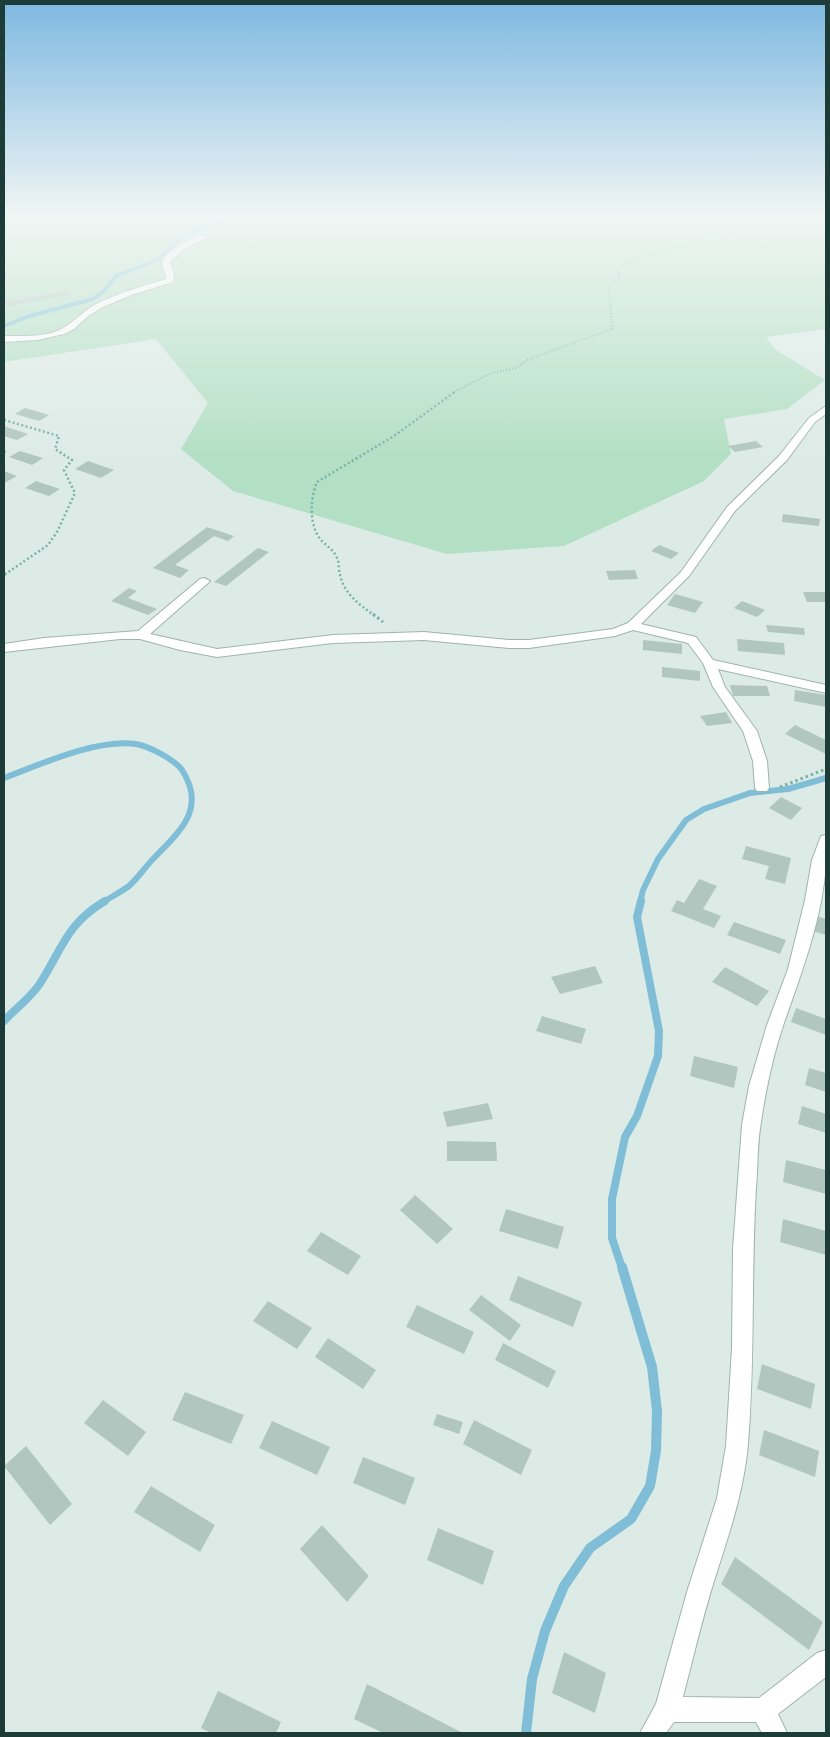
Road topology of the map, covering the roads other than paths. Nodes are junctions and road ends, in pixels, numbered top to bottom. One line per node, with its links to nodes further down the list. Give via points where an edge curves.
1 (118, 298): 2 (street, via 87,312 77,323 58,332 26,339)
2 (4, 339)
3 (826, 409): 5 (street, via 812,420 783,458 731,510 685,574)
4 (204, 581): 6 (street)
5 (632, 626): 6 (street, via 615,632 529,644 393,636 217,652); 8 (street, via 692,640)
6 (141, 635): 7 (street, via 78,638)
7 (4, 648)
8 (709, 663): 9 (street); 10 (street, via 719,687 750,732 760,761)
9 (826, 689)
10 (762, 788)
11 (826, 840): 13 (street, via 796,969 775,1025 758,1086 748,1160 737,1446 728,1498)
12 (826, 1662): 14 (street)
13 (667, 1709): 14 (street); 15 (street)
14 (763, 1710): 16 (street)
15 (652, 1733)
16 (775, 1733)

